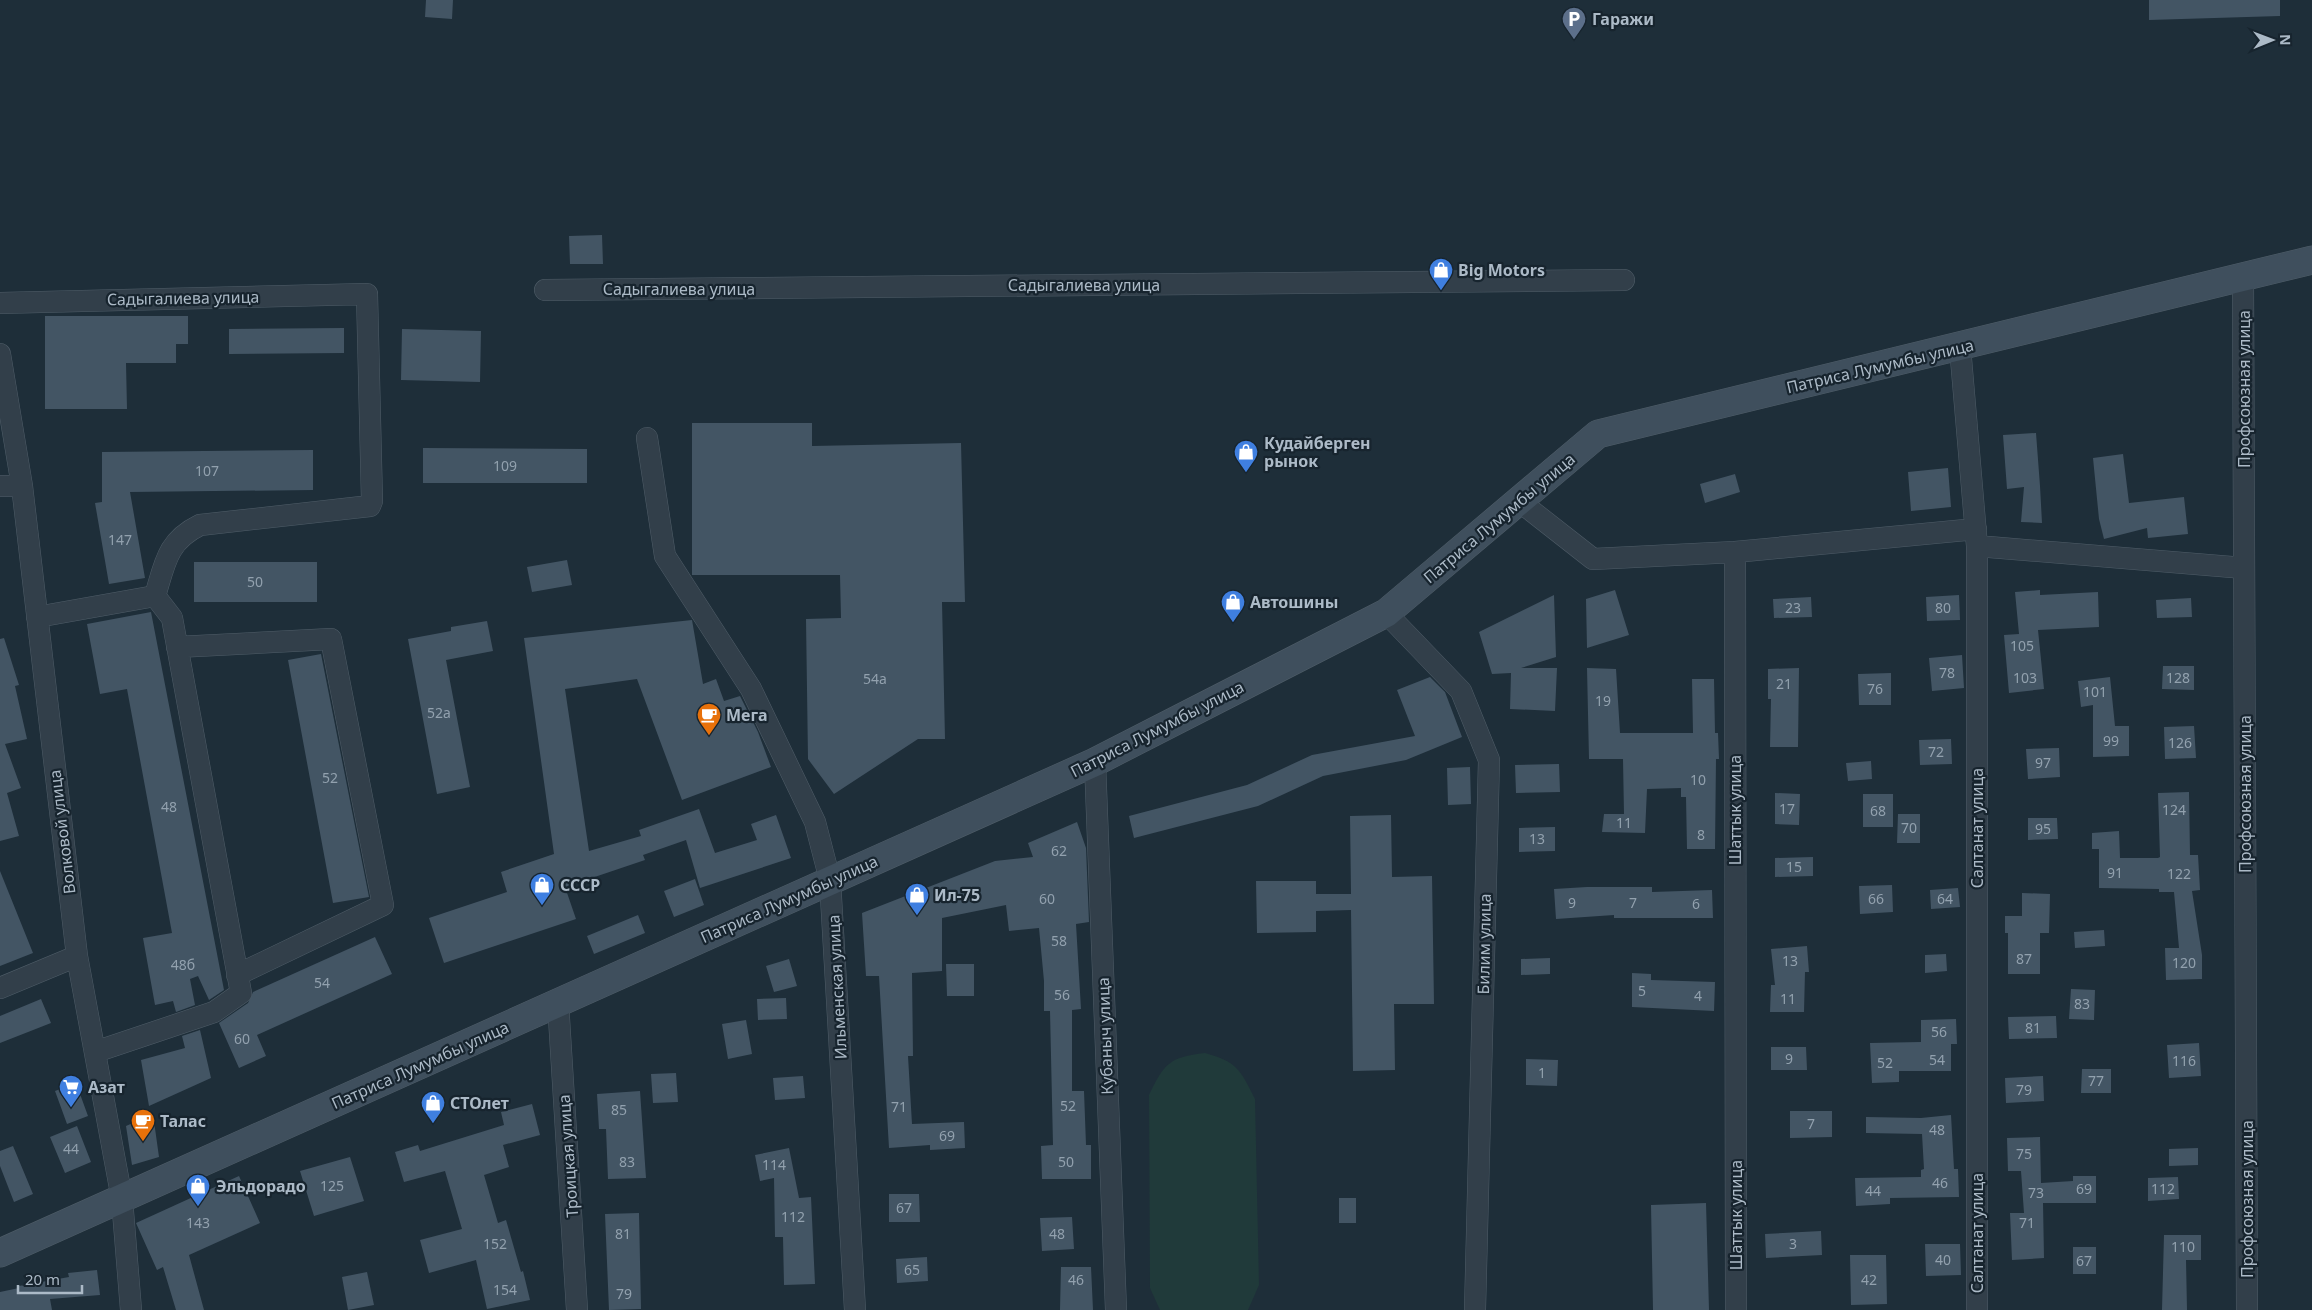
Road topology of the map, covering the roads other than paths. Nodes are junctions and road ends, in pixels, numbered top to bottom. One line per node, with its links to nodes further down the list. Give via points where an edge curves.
1 (2312, 260): 2 (street, Патриса Лумумбы улица)
2 (2243, 277): 6 (street, Патриса Лумумбы улица); 14 (street, Профсоюзная улица)
3 (1624, 280): 4 (street, Садыгалиева улица)
4 (545, 290)
5 (0, 303): 15 (street, Садыгалиева улица, via 367,294 370,506 200,525 183,533 169,550)
6 (1960, 347): 11 (street, Патриса Лумумбы улица, via 1598,434); 12 (street, Салтанат улица)
7 (0, 354): 10 (street, Волковой улица)
8 (647, 438): 20 (street, Ильменская улица, via 665,556 751,689 814,822)
9 (0, 486): 10 (street)
10 (22, 486): 17 (street, Волковой улица)
11 (1519, 501): 13 (street, via 1593,559); 16 (street, Патриса Лумумбы улица)
12 (1976, 538): 13 (street); 14 (street); 34 (street, Салтанат улица)
13 (1735, 552): 33 (street, Шаттык улица)
14 (2244, 568): 35 (street, Профсоюзная улица)
15 (155, 596): 17 (street); 18 (street, via 172,618)
16 (1386, 614): 19 (street, Патриса Лумумбы улица); 32 (street, Билим улица, via 1461,691 1489,760)
17 (37, 617): 21 (street, Волковой улица)
18 (177, 646): 22 (street); 22 (street, via 332,639 383,905)
19 (1095, 762): 20 (street, Патриса Лумумбы улица); 31 (street, Кубаныч улица)
20 (830, 880): 24 (street, Патриса Лумумбы улица); 30 (street, Ильменская улица)
21 (77, 956): 23 (street); 25 (street, Волковой улица)
22 (238, 975): 25 (street, via 241,993 214,1012)
23 (0, 988)
24 (558, 1002): 26 (street, Патриса Лумумбы улица); 29 (street, Троицкая улица)
25 (95, 1052): 26 (street, Волковой улица)
26 (122, 1199): 27 (street, Патриса Лумумбы улица); 28 (street, Волковой улица)
27 (0, 1252)
28 (131, 1310)
29 (577, 1310)
30 (855, 1310)
31 (1116, 1310)
32 (1475, 1310)
33 (1736, 1310)
34 (1977, 1310)
35 (2247, 1310)

